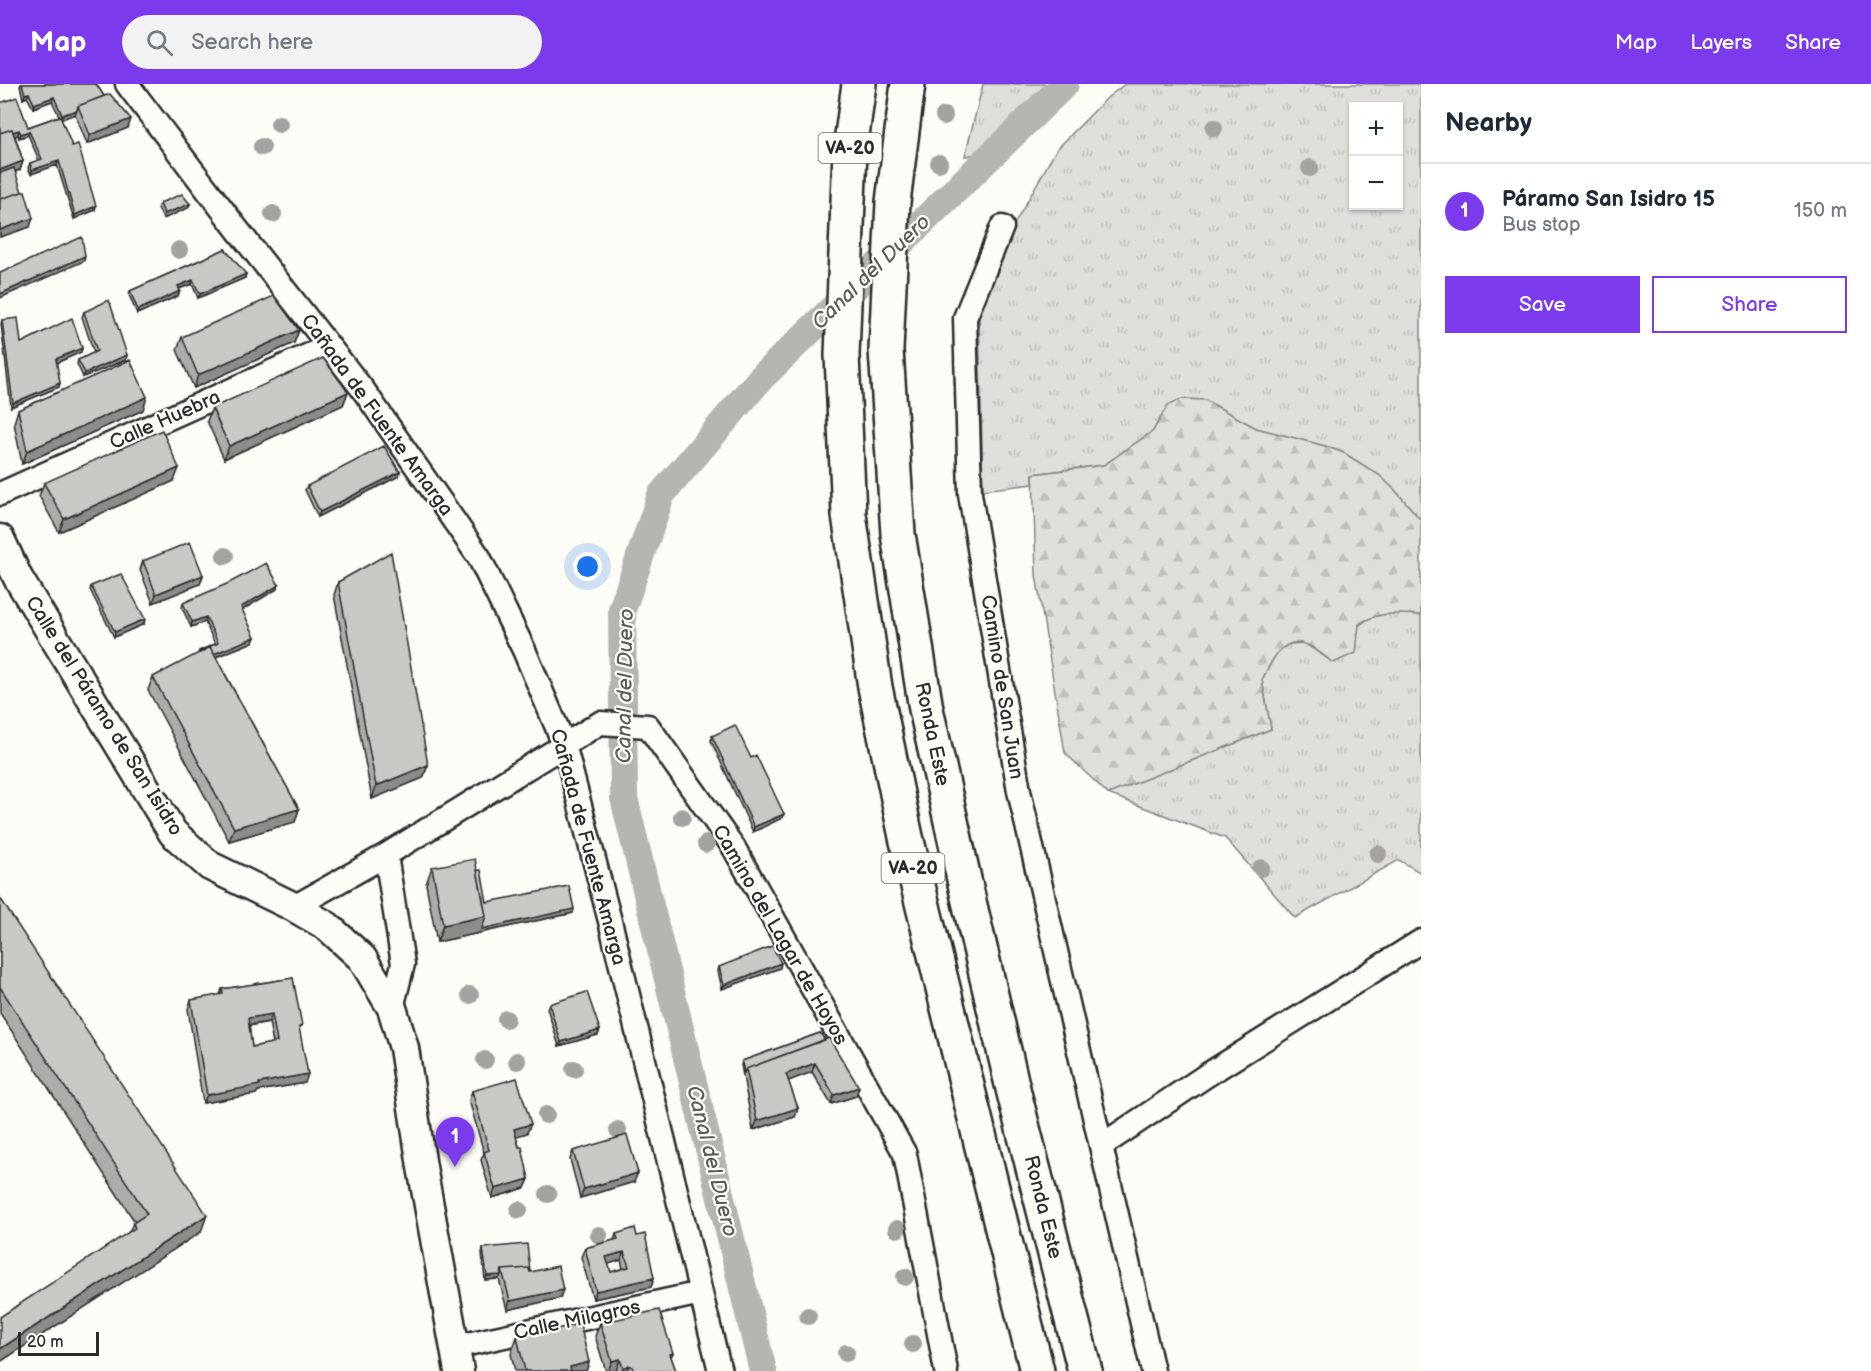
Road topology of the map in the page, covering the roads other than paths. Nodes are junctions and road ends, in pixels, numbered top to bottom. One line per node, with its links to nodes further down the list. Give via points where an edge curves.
1 (127, 84): 5 (street, Cañada de Fuente Amarga)
2 (859, 84): 18 (highway, VA-20, via 850,150 842,355 849,515 875,687 911,860)
3 (908, 84): 19 (highway, Ronda Este / VA-20, via 893,202 886,350 897,534 926,709 1009,1070)
4 (1002, 227): 13 (street, Camino de San Juan, via 965,318 970,494 1019,791)
5 (329, 346): 6 (street, Calle Huebra); 8 (street, Cañada de Fuente Amarga, via 480,557)
6 (0, 494)
7 (0, 539): 10 (street, Calle del Páramo de San Isidro, via 18,578 173,833 210,866)
8 (564, 744): 9 (street, Camino del Lagar de Hoyos); 14 (street, Cañada de Fuente Amarga); 17 (street, Camino del Lagar de Hoyos, via 600,723 648,726 734,848 905,1154)
9 (386, 855): 10 (street, Camino del Lagar de Hoyos); 12 (street, via 403,964)
10 (294, 907): 12 (street, Calle del Páramo de San Isidro, via 327,926 362,957)
11 (1421, 941): 13 (street)
12 (392, 1008): 15 (street, Calle del Páramo de San Isidro, via 404,1048)
13 (1101, 1146): 20 (street, Camino de San Juan)
14 (701, 1293): 15 (street, Calle Milagros); 16 (street, Cañada de Fuente Amarga)
15 (456, 1359)
16 (720, 1371)
17 (946, 1371)
18 (1037, 1371)
19 (1085, 1371)
20 (1153, 1371)

